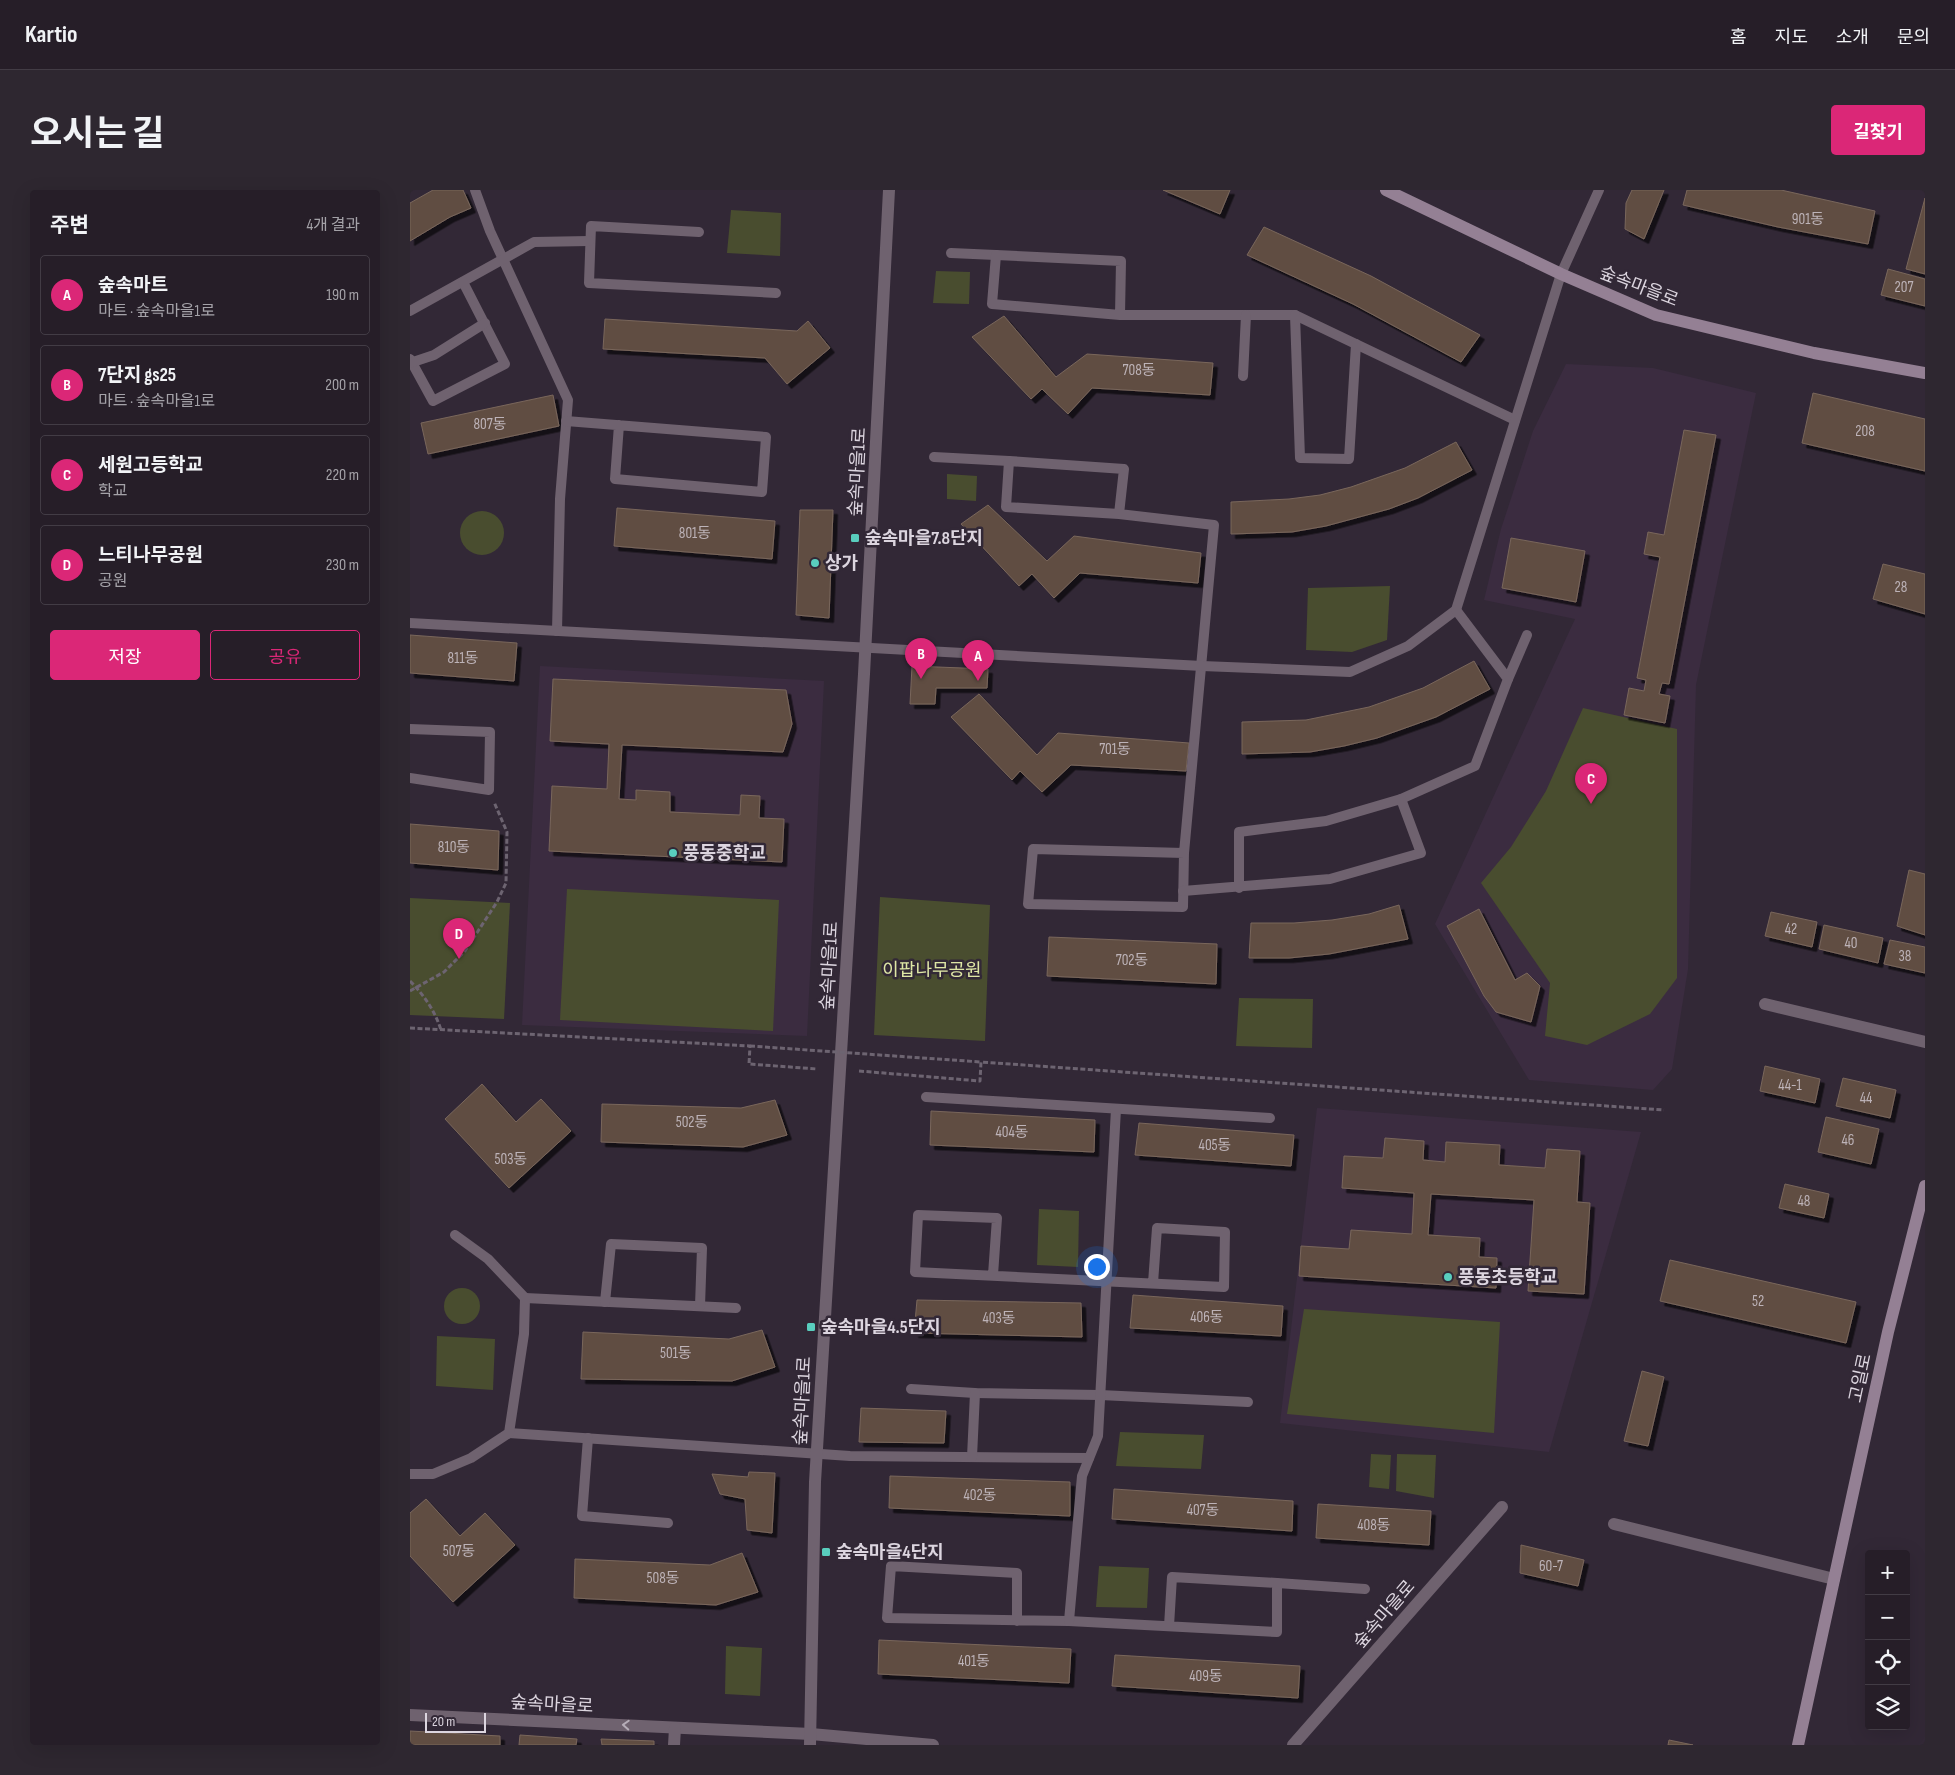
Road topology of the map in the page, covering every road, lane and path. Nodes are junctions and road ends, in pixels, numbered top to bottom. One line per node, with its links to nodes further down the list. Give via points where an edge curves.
1 (475, 190): 9 (lane)
2 (889, 190): 32 (street, 숲속마을1로)
3 (1386, 190): 10 (main road, 숲속마을로)
4 (1599, 190): 10 (lane)
5 (699, 232): 6 (lane, via 591,226)
6 (589, 241): 9 (lane, via 534,242); 12 (lane, via 589,283)
7 (951, 253): 8 (lane)
8 (996, 255): 14 (lane, via 992,304); 14 (lane, via 1122,261)
9 (503, 259): 11 (lane); 23 (lane, via 568,400)
10 (1561, 274): 20 (main road, 숲속마을로, via 1656,315 1814,353); 22 (lane)
11 (463, 282): 13 (lane); 17 (lane)
12 (776, 293)
13 (410, 311)
14 (1120, 315): 15 (lane)
15 (1246, 315): 16 (lane); 21 (lane)
16 (1294, 315): 18 (lane); 18 (lane, via 1300,458 1349,459)
17 (484, 323): 19 (lane, via 434,355); 19 (lane, via 506,364 433,401)
18 (1356, 344): 22 (lane)
19 (410, 361)
20 (1925, 373)
21 (1242, 376)
22 (1515, 420): 28 (lane)
23 (566, 421): 24 (lane); 30 (lane, via 560,499)
24 (619, 425): 24 (lane, via 766,437 762,492 615,479)
25 (934, 457): 26 (lane)
26 (1009, 462): 27 (lane, via 1006,507); 27 (lane, via 1124,469)
27 (1119, 514): 33 (lane, via 1214,526)
28 (1456, 610): 33 (lane, via 1408,646 1350,672); 34 (lane)
29 (410, 623): 30 (lane)
30 (558, 631): 32 (lane)
31 (1527, 635): 34 (lane)
32 (865, 649): 33 (lane); 72 (street, 숲속마을1로)
33 (1202, 666): 39 (lane)
34 (1508, 680): 38 (lane, via 1476,766)
35 (410, 729): 37 (lane, via 490,732)
36 (410, 778): 37 (lane)
37 (489, 790): 43 (path, via 507,832 506,883 466,951 444,972)
38 (1401, 799): 40 (lane, via 1326,821 1239,832); 40 (lane, via 1421,853 1330,879)
39 (1184, 853): 41 (lane); 41 (lane, via 1032,849 1028,904 1183,907)
40 (1239, 888): 41 (lane)
41 (1183, 891)
42 (410, 981): 43 (path)
43 (417, 988): 44 (path); 47 (path, via 437,1017)
44 (410, 991)
45 (1765, 1004): 48 (street)
46 (410, 1028): 47 (path)
47 (441, 1030): 49 (path)
48 (1925, 1042)
49 (750, 1046): 50 (path, bridge); 51 (path, via 749,1064)
50 (981, 1062): 52 (path, via 980,1081); 55 (path)
51 (817, 1069)
52 (859, 1071)
53 (926, 1097): 54 (lane)
54 (1116, 1109): 56 (lane); 60 (lane)
55 (1664, 1110)
56 (1270, 1118)
57 (1925, 1186): 79 (main road, 고일로, via 1888,1332)
58 (455, 1235): 62 (lane, via 488,1259)
59 (993, 1275): 59 (lane, via 915,1272 918,1215 997,1218); 60 (lane)
60 (1106, 1281): 61 (lane); 68 (lane)
61 (1153, 1283): 61 (lane, via 1157,1228 1225,1232 1224,1287)
62 (524, 1298): 63 (lane); 70 (lane, via 524,1334)
63 (605, 1302): 64 (lane); 64 (lane, via 610,1244 702,1248)
64 (700, 1306): 65 (lane)
65 (736, 1308)
66 (911, 1389): 67 (lane)
67 (975, 1393): 68 (lane); 73 (lane)
68 (1100, 1395): 69 (lane); 74 (lane, via 1098,1436)
69 (1248, 1402)
70 (509, 1433): 71 (lane); 75 (lane, via 471,1458 433,1474)
71 (588, 1438): 72 (lane); 77 (lane, via 582,1516)
72 (817, 1454): 73 (lane); 87 (street, 숲속마을1로)
73 (972, 1457): 74 (lane)
74 (1088, 1458): 82 (lane, via 1082,1476)
75 (410, 1474)
76 (1502, 1507): 90 (street, 숲속마을로)
77 (668, 1523)
78 (1614, 1524): 79 (street)
79 (1834, 1579): 91 (main road, 고일로)
80 (1277, 1583): 81 (lane); 84 (lane, via 1172,1577); 84 (lane, via 1277,1632)
81 (1365, 1589)
82 (1069, 1621): 83 (lane); 84 (lane)
83 (1017, 1622): 83 (lane, via 887,1618 891,1566 1017,1573)
84 (1169, 1626)
85 (410, 1715): 86 (street, 숲속마을로, one-way to 85)
86 (675, 1728): 87 (street, 숲속마을로); 88 (street)
87 (810, 1739): 89 (street, 숲속마을로)
88 (674, 1745)
89 (933, 1745)
90 (1293, 1745)
91 (1798, 1745)

